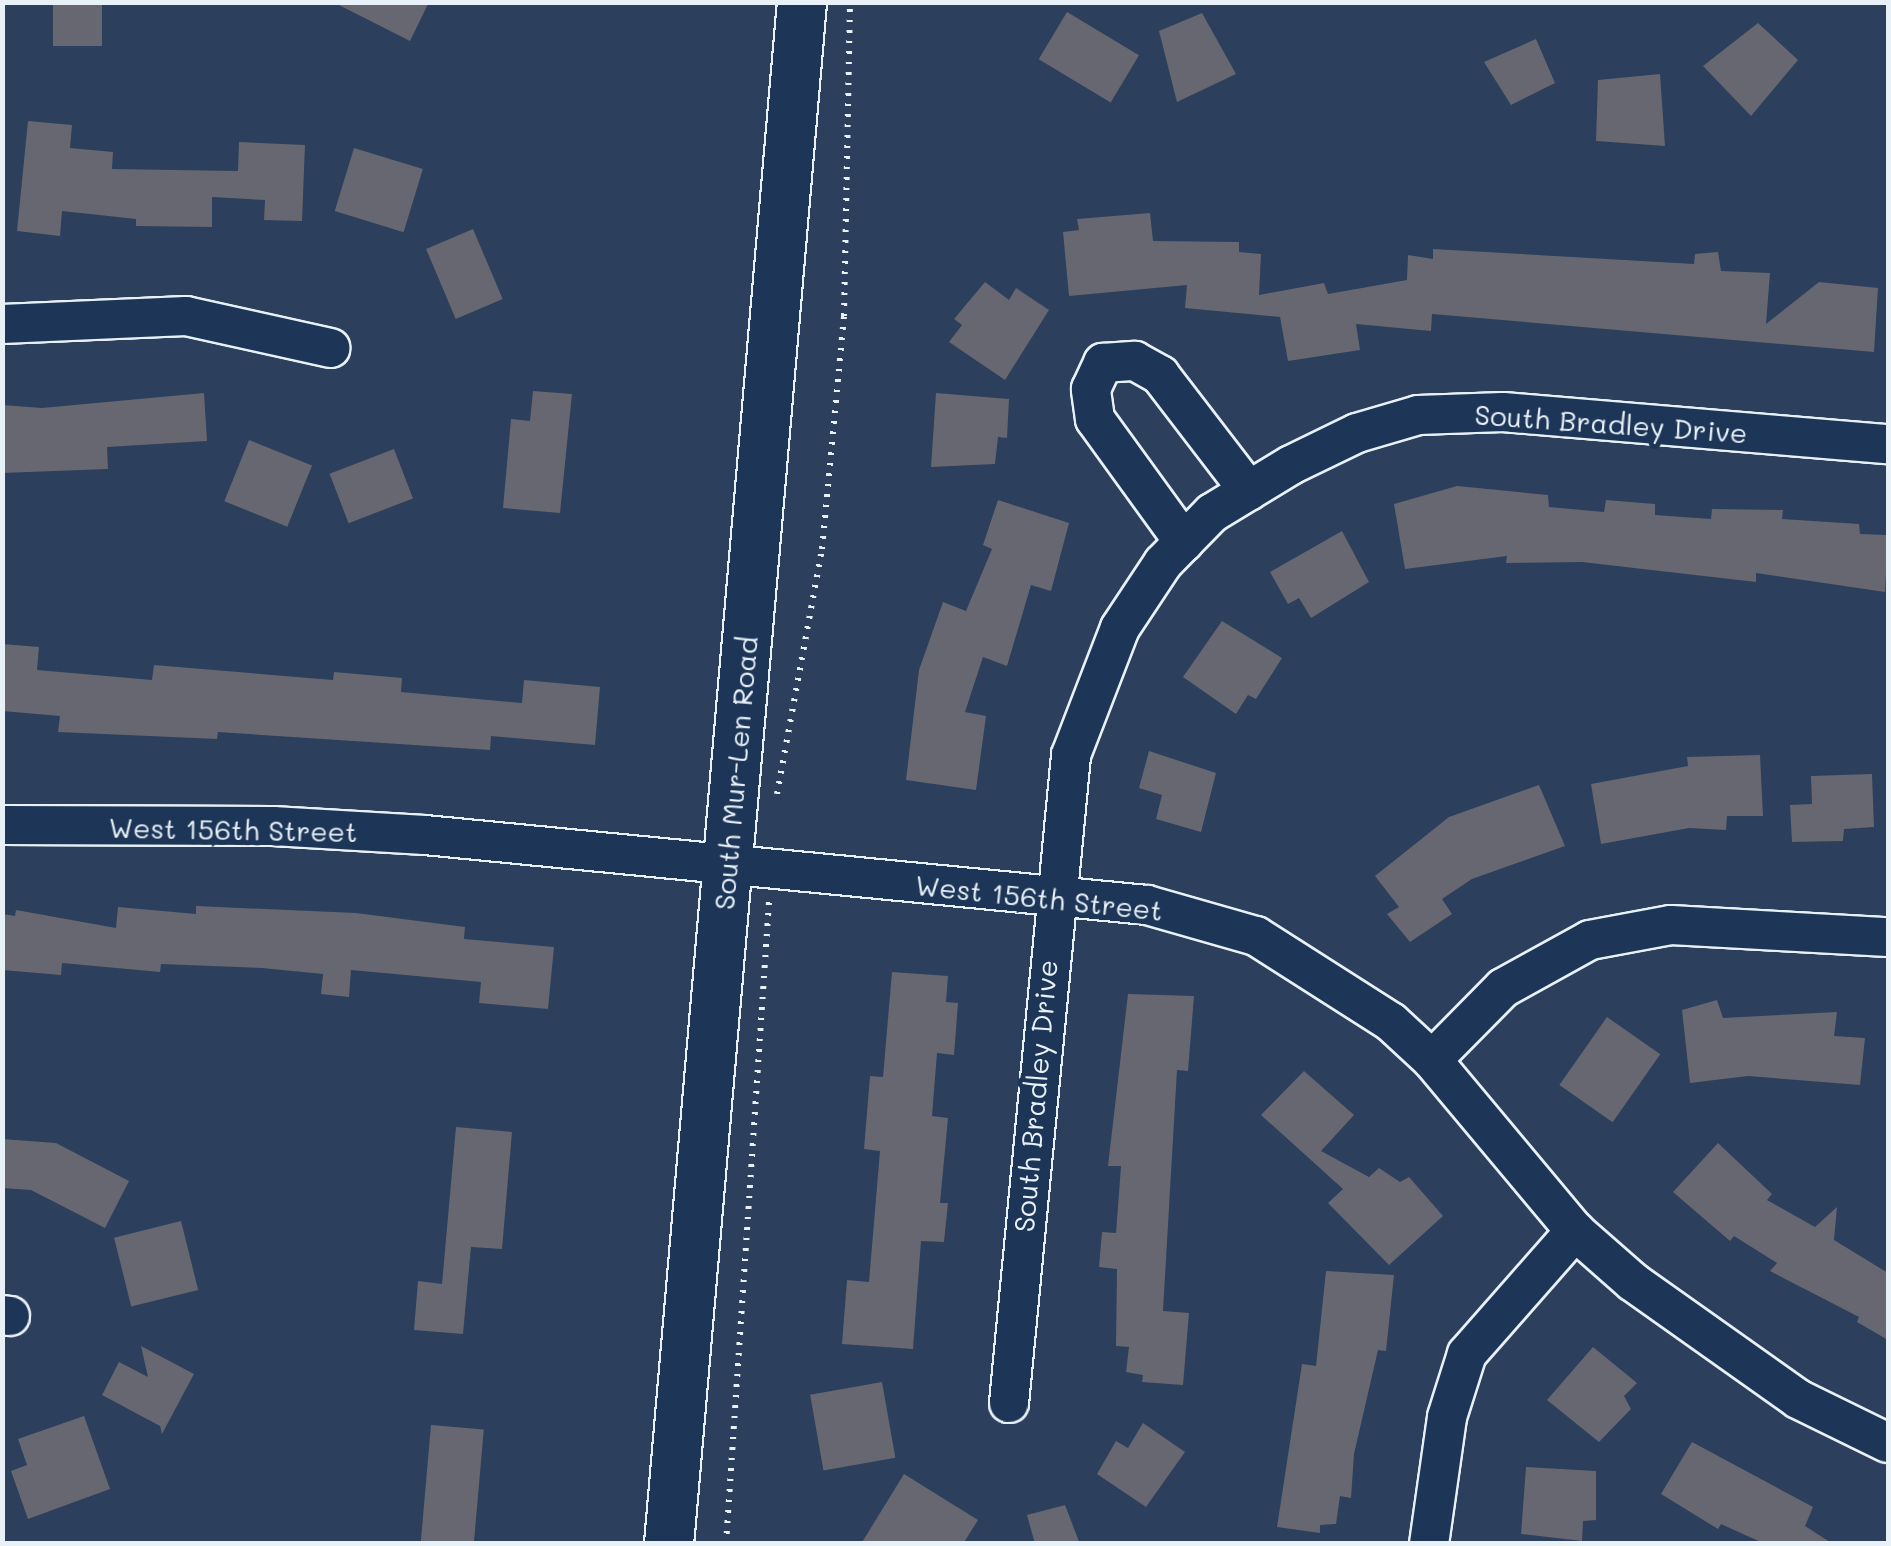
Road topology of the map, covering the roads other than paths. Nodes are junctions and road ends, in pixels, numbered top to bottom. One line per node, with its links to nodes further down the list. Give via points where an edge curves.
1 (802, 2): 8 (main road, South Mur-Len Road)
2 (2, 324): 3 (street, via 186,316)
3 (330, 348)
4 (1888, 444): 5 (street, South Bradley Drive, via 1503,412 1418,415 1357,433)
5 (1249, 491): 6 (street, South Bradley Drive, via 1212,513); 6 (street, via 1160,375 1135,361 1103,363 1091,390 1095,419)
6 (1184, 542): 9 (street, South Bradley Drive, via 1120,628 1080,718)
7 (2, 826): 8 (street, West 156th Street, via 330,830)
8 (749, 869): 9 (street, West 156th Street); 15 (main road, South Mur-Len Road)
9 (1053, 894): 11 (street, West 156th Street, via 1147,905 1256,936 1392,1022); 13 (street, South Bradley Drive)
10 (1888, 937): 11 (street, via 1672,925 1590,940 1503,988)
11 (1432, 1060): 12 (street, West 156th Street)
12 (1575, 1231): 14 (street, West 156th Street, via 1742,1364); 16 (street, via 1467,1354 1447,1417)
13 (1008, 1403)
14 (1888, 1443)
15 (669, 1544)
16 (1429, 1544)

